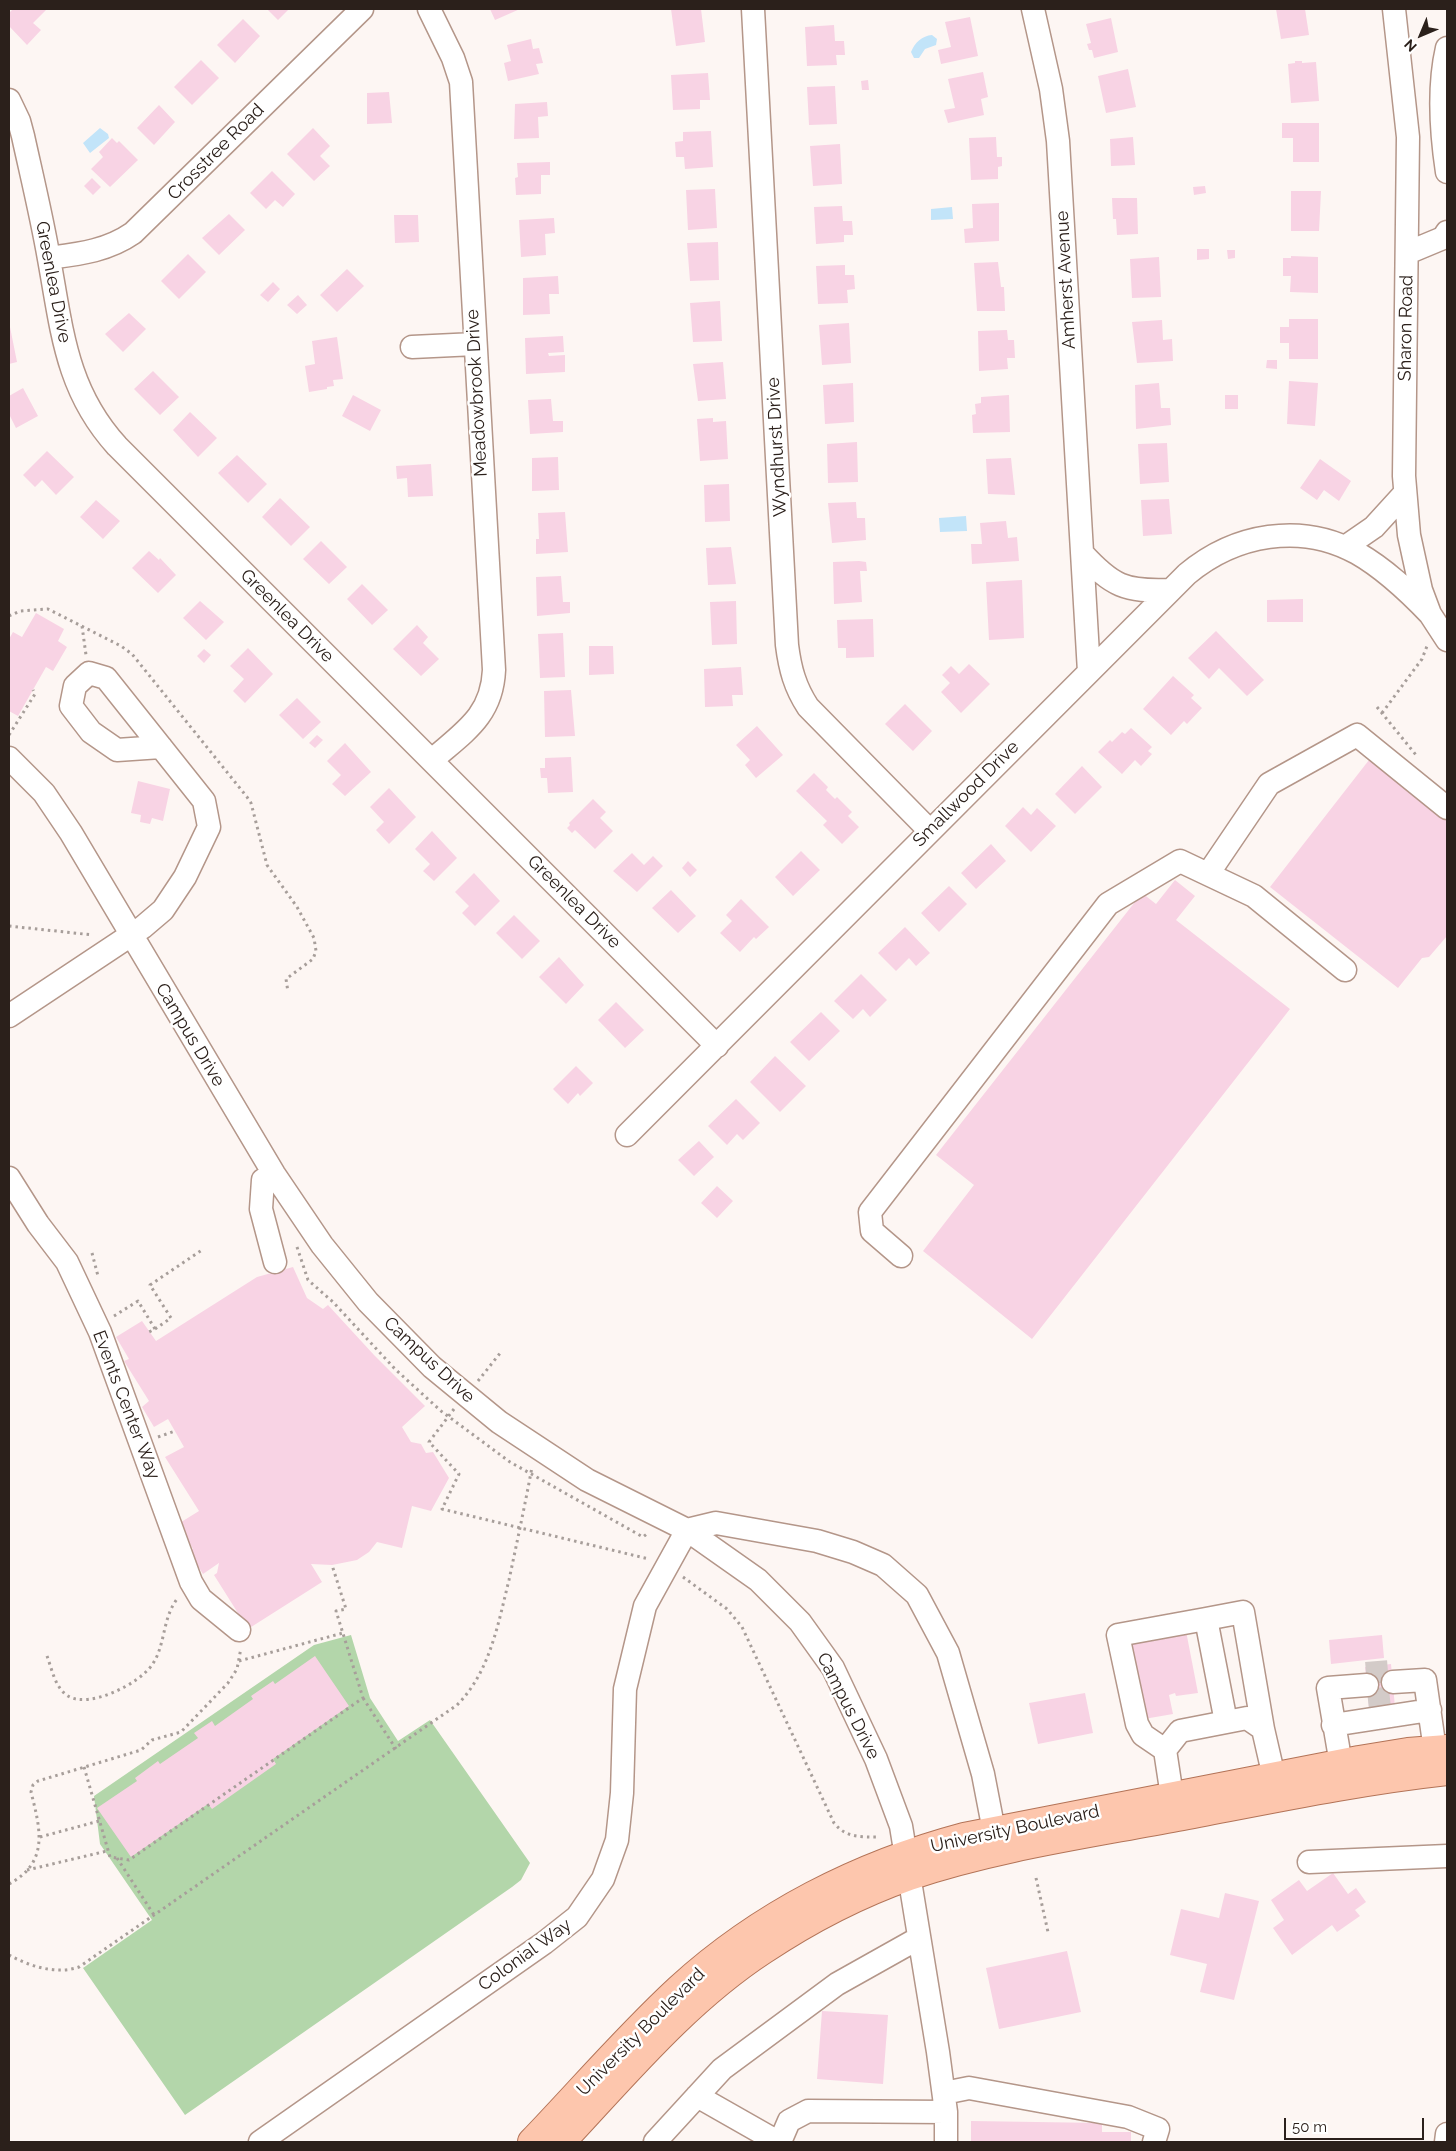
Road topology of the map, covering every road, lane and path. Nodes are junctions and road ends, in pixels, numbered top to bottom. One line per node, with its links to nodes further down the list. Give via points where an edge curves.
1 (362, 9): 11 (street, Crosstree Road, via 133,233 93,252)
2 (429, 9): 12 (street, Meadowbrook Drive, via 461,82)
3 (753, 9): 33 (street, Wyndhurst Drive, via 790,671 808,707)
4 (1033, 9): 16 (street, Amherst Avenue, via 1051,89 1058,141)
5 (1394, 9): 10 (street, Sharon Road, via 1408,136)
6 (1447, 48): 8 (street, via 1443,66 1442,121)
7 (9, 100): 11 (street, Greenlea Drive, via 19,121)
8 (1447, 172)
9 (1447, 232): 10 (street, via 1444,238)
10 (1407, 253): 14 (street, Sharon Road)
11 (49, 258): 31 (street, Greenlea Drive, via 66,349 81,394 99,425)
12 (475, 344): 13 (street); 31 (street, Meadowbrook Drive, via 494,684 481,715)
13 (412, 347)
14 (1405, 493): 15 (street, via 1370,530); 18 (street, Sharon Road, via 1412,557)
15 (1345, 547): 17 (street, Smallwood Drive, via 1303,536 1256,538 1217,552); 18 (street, Smallwood Drive, via 1390,576)
16 (1082, 553): 17 (street, via 1097,570 1121,586 1148,591); 22 (street, Amherst Avenue)
17 (1170, 590): 22 (street, Smallwood Drive)
18 (1430, 614): 20 (street, Sharon Road)
19 (82, 626): 23 (path)
20 (1447, 640)
21 (1422, 659): 26 (path)
22 (1089, 672): 33 (street, Smallwood Drive)
23 (89, 673): 28 (street, via 106,678); 28 (street, via 75,686 71,706 91,732 117,750)
24 (32, 690): 27 (path, via 35,694)
25 (1377, 707): 26 (path)
26 (1382, 714): 29 (path)
27 (9, 735)
28 (161, 747): 36 (street, via 204,801 209,827 185,878 163,910)
29 (1418, 757)
30 (9, 758): 36 (street, Campus Drive, via 50,801)
31 (432, 760): 40 (street, Greenlea Drive)
32 (1447, 808): 34 (street, via 1357,735 1269,784)
33 (930, 831): 40 (street, Smallwood Drive)
34 (1208, 874): 38 (street, via 1254,896); 45 (street, via 1180,861 1108,904 870,1212 872,1231)
35 (9, 926): 37 (path)
36 (130, 934): 39 (street); 42 (street, Campus Drive)
37 (101, 936)
38 (1345, 970)
39 (9, 1016)
40 (717, 1046): 41 (street, Smallwood Drive)
41 (627, 1135)
42 (274, 1174): 46 (street, via 263,1180 262,1209); 53 (street, Campus Drive, via 322,1245 362,1295 432,1367 530,1444 587,1480)
43 (9, 1178): 55 (street, Events Center Way, via 67,1262 100,1332)
44 (202, 1250): 48 (path, via 150,1285 171,1318)
45 (901, 1256)
46 (275, 1262)
47 (109, 1319): 48 (path, via 138,1301)
48 (155, 1329): 49 (path)
49 (150, 1332)
50 (501, 1352): 51 (path)
51 (474, 1386)
52 (533, 1461): 68 (path, via 521,1528 496,1636 488,1657 468,1695)
53 (686, 1530): 76 (street, via 716,1523 817,1541 883,1565 916,1595 948,1653 983,1774); 82 (street, Campus Drive, via 758,1580 800,1622 833,1668 876,1759 901,1826); 94 (street, Colonial Way, via 645,1606 625,1689 622,1793 616,1840 603,1879 577,1918)
54 (332, 1565): 58 (path, via 346,1609 336,1611)
55 (191, 1582): 57 (street, Events Center Way, via 201,1599); 59 (path, via 172,1605 159,1653 152,1665 129,1686 85,1700 75,1699 60,1689)
56 (1206, 1619): 65 (street); 67 (street, via 1244,1612); 69 (street, via 1118,1635 1137,1724 1142,1735)
57 (239, 1630): 60 (path, via 242,1639)
58 (343, 1633): 60 (path); 63 (path)
59 (48, 1656)
60 (239, 1661): 72 (path, via 228,1683 181,1732 152,1740 141,1750)
61 (1397, 1683): 64 (street, via 1425,1680)
62 (1362, 1686): 66 (street, via 1328,1688)
63 (363, 1698): 68 (path); 80 (path, via 129,1860)
64 (1430, 1710): 66 (street); 70 (street)
65 (1226, 1722): 67 (street, via 1247,1718); 69 (street, via 1180,1731)
66 (1333, 1725): 71 (street)
67 (1263, 1729): 73 (street)
68 (396, 1749): 86 (path)
69 (1164, 1750): 74 (street)
70 (1443, 1757): 71 (main road, University Boulevard, via 1408,1752); 82 (main road, University Boulevard, via 1354,1784 956,1862)
71 (1340, 1764): 73 (main road, University Boulevard)
72 (84, 1767): 75 (path); 77 (path, via 33,1785 31,1792)
73 (1274, 1777): 74 (main road, University Boulevard)
74 (1172, 1796): 76 (main road, University Boulevard)
75 (99, 1821): 77 (path); 78 (path)
76 (994, 1831): 82 (main road, University Boulevard, via 942,1843)
77 (40, 1837): 83 (path, via 36,1854)
78 (107, 1851): 80 (path, via 110,1858); 83 (path)
79 (1447, 1856): 81 (street)
80 (117, 1858): 86 (path)
81 (1309, 1862)
82 (908, 1866): 88 (street, Campus Drive); 95 (main road, University Boulevard, via 851,1877 813,1895 746,1935 653,2014); 96 (main road, University Boulevard, via 867,1893 793,1931 726,1977 671,2026)
83 (26, 1870): 85 (path)
84 (1036, 1878): 87 (path)
85 (9, 1884)
86 (154, 1915): 89 (path, via 79,1968 69,1971 22,1962)
87 (1048, 1932)
88 (919, 1938): 90 (street, via 837,1984 722,2070); 91 (street, Campus Drive)
89 (9, 1955)
90 (697, 2096): 93 (street); 97 (street)
91 (945, 2102): 97 (street, via 808,2110 789,2120); 98 (street, Campus Drive); 99 (street, via 969,2088 1128,2117 1158,2129)
92 (1447, 2134): 100 (street)
93 (661, 2141)
94 (260, 2142)
95 (532, 2142)
96 (561, 2142)
97 (779, 2142)
98 (946, 2142)
99 (1154, 2142)
100 (1446, 2142)

